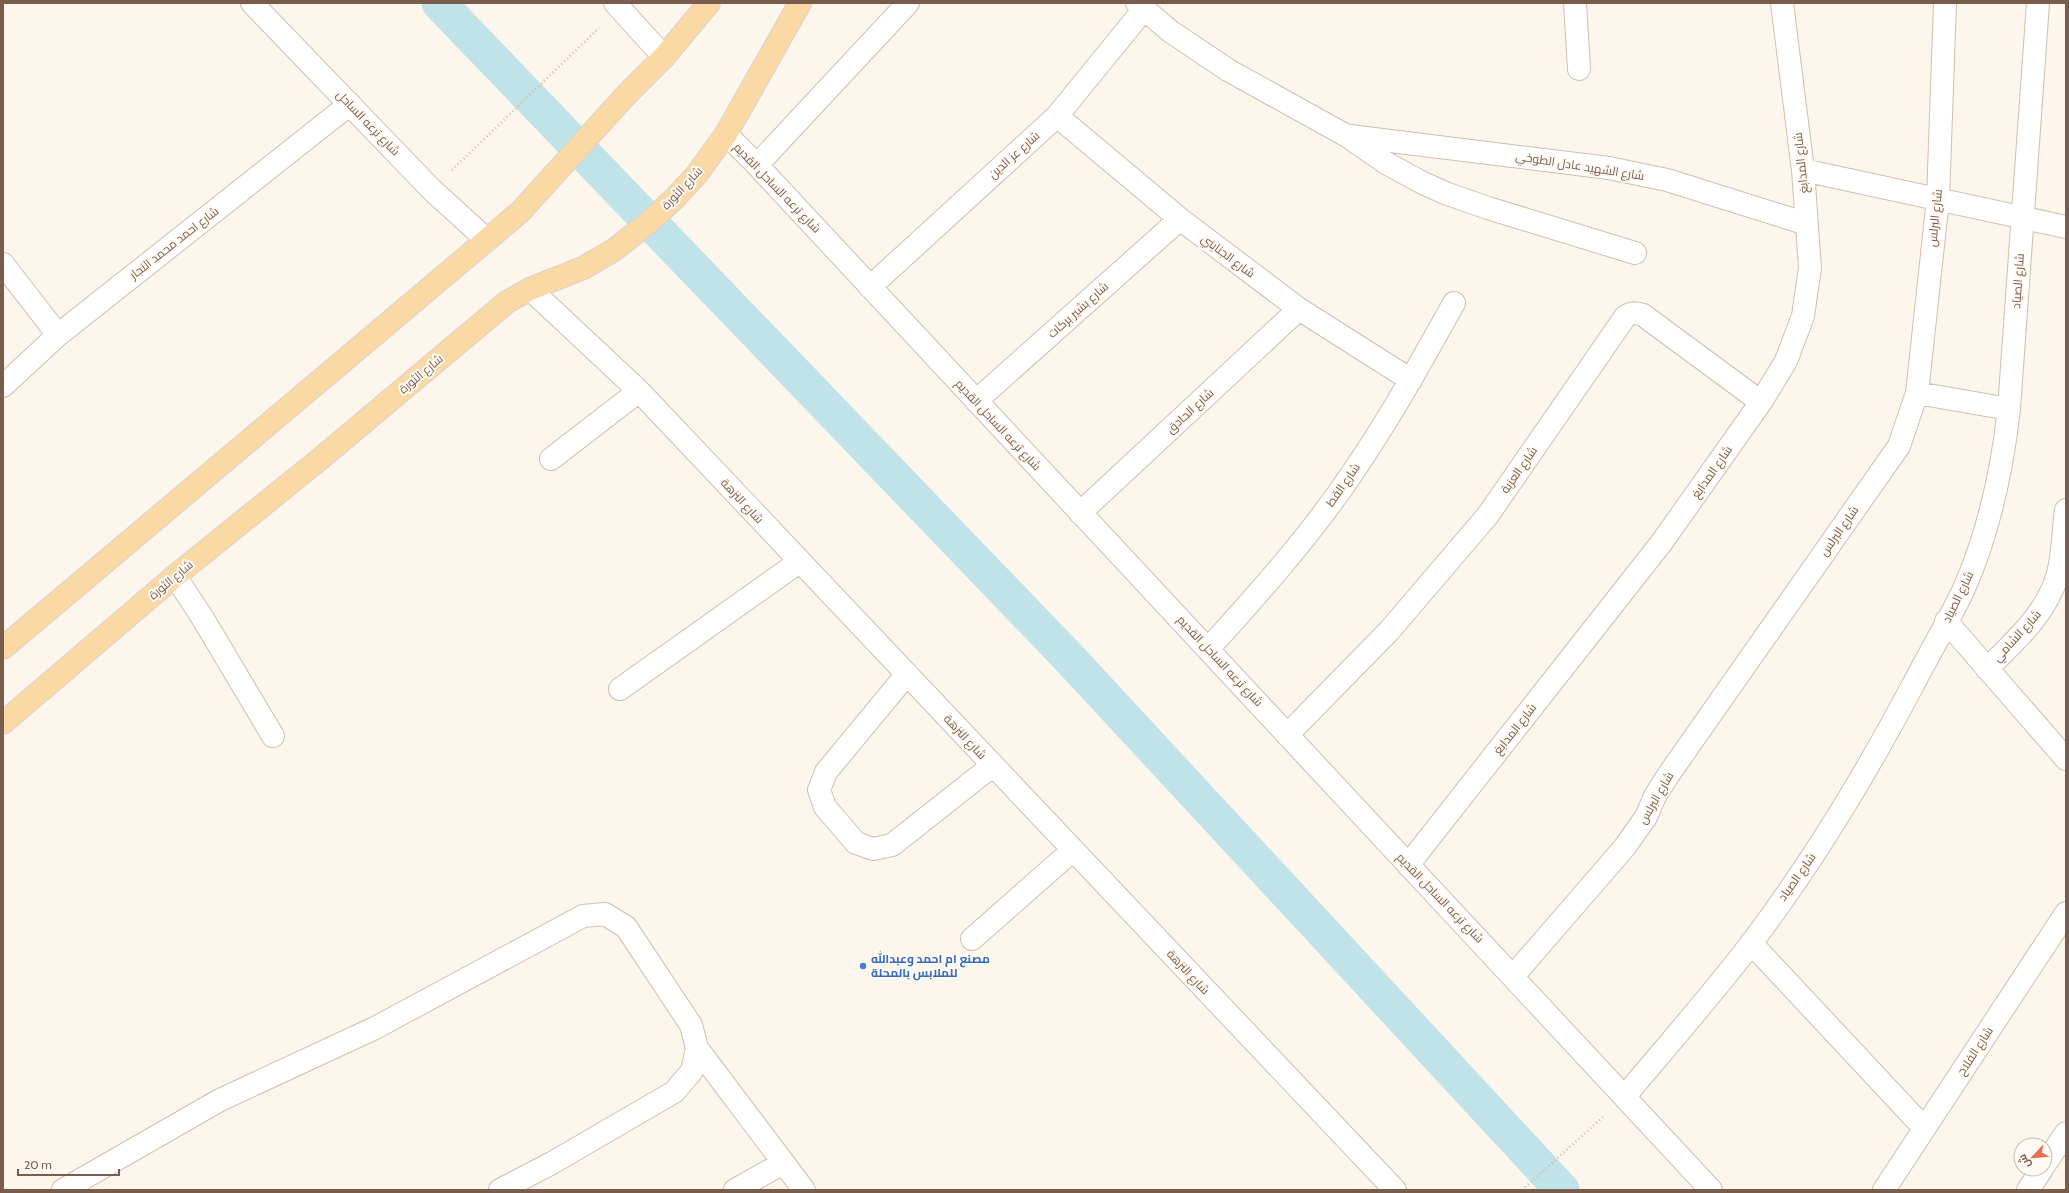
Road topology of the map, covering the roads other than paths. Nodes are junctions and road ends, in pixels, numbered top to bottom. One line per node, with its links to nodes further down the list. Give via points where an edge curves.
1 (252, 3): 13 (street, شارع ترعه الساحل)
2 (615, 3): 11 (street)
3 (709, 3): 11 (main road)
4 (800, 3): 15 (main road, شارع الثورة)
5 (908, 3): 17 (street)
6 (1575, 3): 12 (street)
7 (1782, 3): 18 (street, شارع المدابغ)
8 (1944, 3): 19 (street, شارع البرلس)
9 (2038, 3): 20 (street, شارع الصياد)
10 (1141, 6): 14 (street, شارع عز الدين); 16 (street, شارع الشهيد عادل الطوخي, via 1170,31 1228,70)
11 (664, 57): 24 (main road, via 520,212)
12 (1579, 69)
13 (350, 104): 24 (street, شارع ترعه الساحل, via 432,190); 31 (street, شارع احمد محمد النجار)
14 (1057, 116): 21 (street, شارع الجنايني); 27 (street, شارع عز الدين)
15 (726, 134): 17 (street, شارع ترعه الساحل القديم); 28 (main road, شارع الثورة, via 697,174 648,223 614,250 583,268)
16 (1347, 136): 22 (street, شارع الشهيد عادل الطوخي, via 1609,168 1667,180); 25 (street, شارع الشهيد عادل الطوخي, via 1386,163 1445,193)
17 (757, 165): 27 (street, شارع ترعه الساحل القديم)
18 (1803, 170): 19 (street); 22 (street, شارع المدابغ)
19 (1938, 199): 20 (street); 35 (street, شارع البرلس)
20 (2023, 217): 23 (street); 38 (street, شارع الصياد)
21 (1180, 219): 30 (street, شارع الجنايني); 36 (street, شارع بشير بركات)
22 (1807, 224): 37 (street, شارع المدابغ, via 1810,268 1803,316 1786,362)
23 (2066, 227)
24 (486, 240): 45 (main road)
25 (1635, 254)
26 (3, 264): 31 (street)
27 (870, 287): 36 (street, شارع ترعه الساحل القديم)
28 (530, 288): 34 (street, شارع النزهة); 43 (main road, شارع الثورة, via 507,302 326,454)
29 (1454, 303): 32 (street, شارع القط)
30 (1299, 309): 32 (street, شارع الجنايني); 41 (street, شارع الحادق)
31 (58, 335): 33 (street, شارع احمد محمد النجار)
32 (1411, 380): 46 (street, شارع القط, via 1351,475 1284,565)
33 (3, 386)
34 (639, 391): 39 (street); 42 (street, شارع النزهة)
35 (1917, 393): 38 (street); 60 (street, شارع البرلس, via 1899,446 1669,774 1646,817 1624,848)
36 (976, 401): 41 (street, شارع ترعه الساحل القديم)
37 (1761, 402): 51 (street, شارع العزبة, via 1643,315 1629,314 1488,515 1389,631); 56 (street, شارع المدابغ, via 1662,542)
38 (2009, 409): 44 (street, شارع الصياد, via 2004,456 1980,546 1962,592)
39 (551, 459)
40 (2066, 510): 47 (street, شارع الشامي, via 2058,576 2047,602 2031,624)
41 (1080, 513): 46 (street, شارع ترعه الساحل القديم)
42 (799, 562): 48 (street, شارع النزهة); 49 (street)
43 (175, 576): 50 (main road, شارع الثورة); 52 (street)
44 (1946, 621): 47 (street); 59 (street, شارع الصياد, via 1879,749 1828,834)
45 (3, 648)
46 (1209, 648): 51 (street, شارع ترعه الساحل القديم)
47 (1987, 668): 53 (street)
48 (907, 674): 54 (street, شارع النزهة); 54 (street, via 826,772 819,790 825,807 856,843 873,849 892,845)
49 (620, 689)
50 (3, 723)
51 (1287, 735): 56 (street, شارع ترعه الساحل القديم)
52 (273, 736)
53 (2066, 759)
54 (992, 766): 55 (street, شارع النزهة)
55 (1073, 850): 58 (street); 72 (street, شارع النزهة)
56 (1408, 865): 60 (street, شارع ترعه الساحل القديم)
57 (2066, 913): 63 (street, شارع الفلاح)
58 (972, 939)
59 (1751, 943): 62 (street, شارع الصياد, via 1702,1006); 63 (street)
60 (1514, 975): 62 (street, شارع ترعه الساحل القديم)
61 (697, 1048): 66 (street); 68 (street, via 690,1025 626,927 605,914 583,916 374,1028 220,1100); 69 (street, via 692,1071 674,1092)
62 (1625, 1096): 73 (street, شارع ترعه الساحل القديم)
63 (1924, 1128): 74 (street, شارع الفلاح)
64 (2066, 1133): 65 (street)
65 (2053, 1152)
66 (783, 1163): 70 (street); 71 (street)
67 (2037, 1177): 75 (street)
68 (63, 1190)
69 (500, 1190)
70 (735, 1190)
71 (804, 1190)
72 (1395, 1190)
73 (1711, 1190)
74 (1884, 1190)
75 (2028, 1190)

